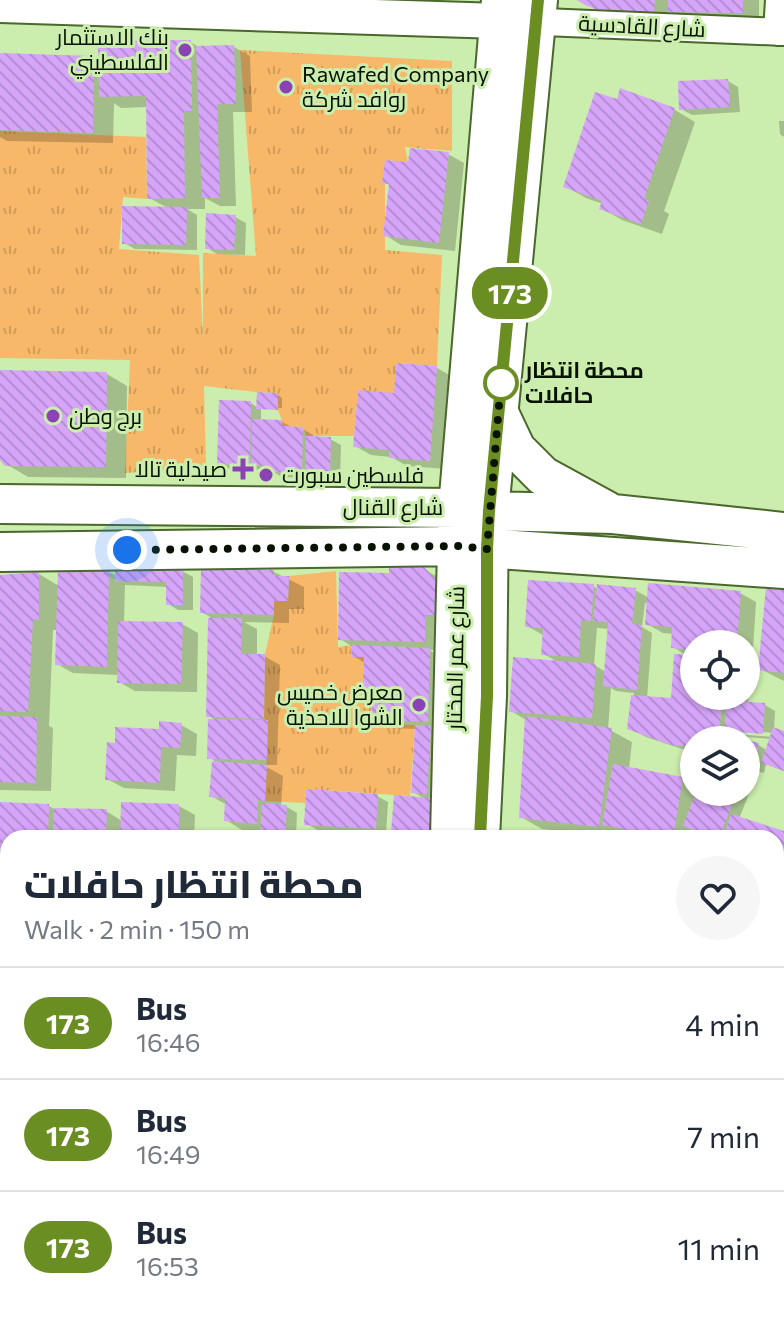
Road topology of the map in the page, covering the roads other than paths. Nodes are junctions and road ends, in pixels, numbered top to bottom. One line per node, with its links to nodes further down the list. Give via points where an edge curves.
1 (779, 0): 4 (street)
2 (0, 5): 3 (street)
3 (519, 10): 4 (street, شارع القادسية); 5 (main road, شارع عمر المختار); 7 (main road, شارع عمر المختار)
4 (781, 32)
5 (498, 411): 7 (main road, شارع عمر المختار); 8 (main road, via 516,449 543,476)
6 (0, 504): 7 (main road, شارع القنال)
7 (474, 509): 8 (main road, شارع القنال); 10 (main road, شارع عمر المختار)
8 (613, 514): 9 (main road, شارع القنال)
9 (784, 532)
10 (472, 548): 11 (main road, شارع القنال); 12 (main road, شارع القنال); 13 (main road, شارع عمر المختار); 14 (main road, شارع عمر المختار, via 487,696)
11 (0, 552)
12 (784, 569)
13 (451, 830)
14 (480, 830)

